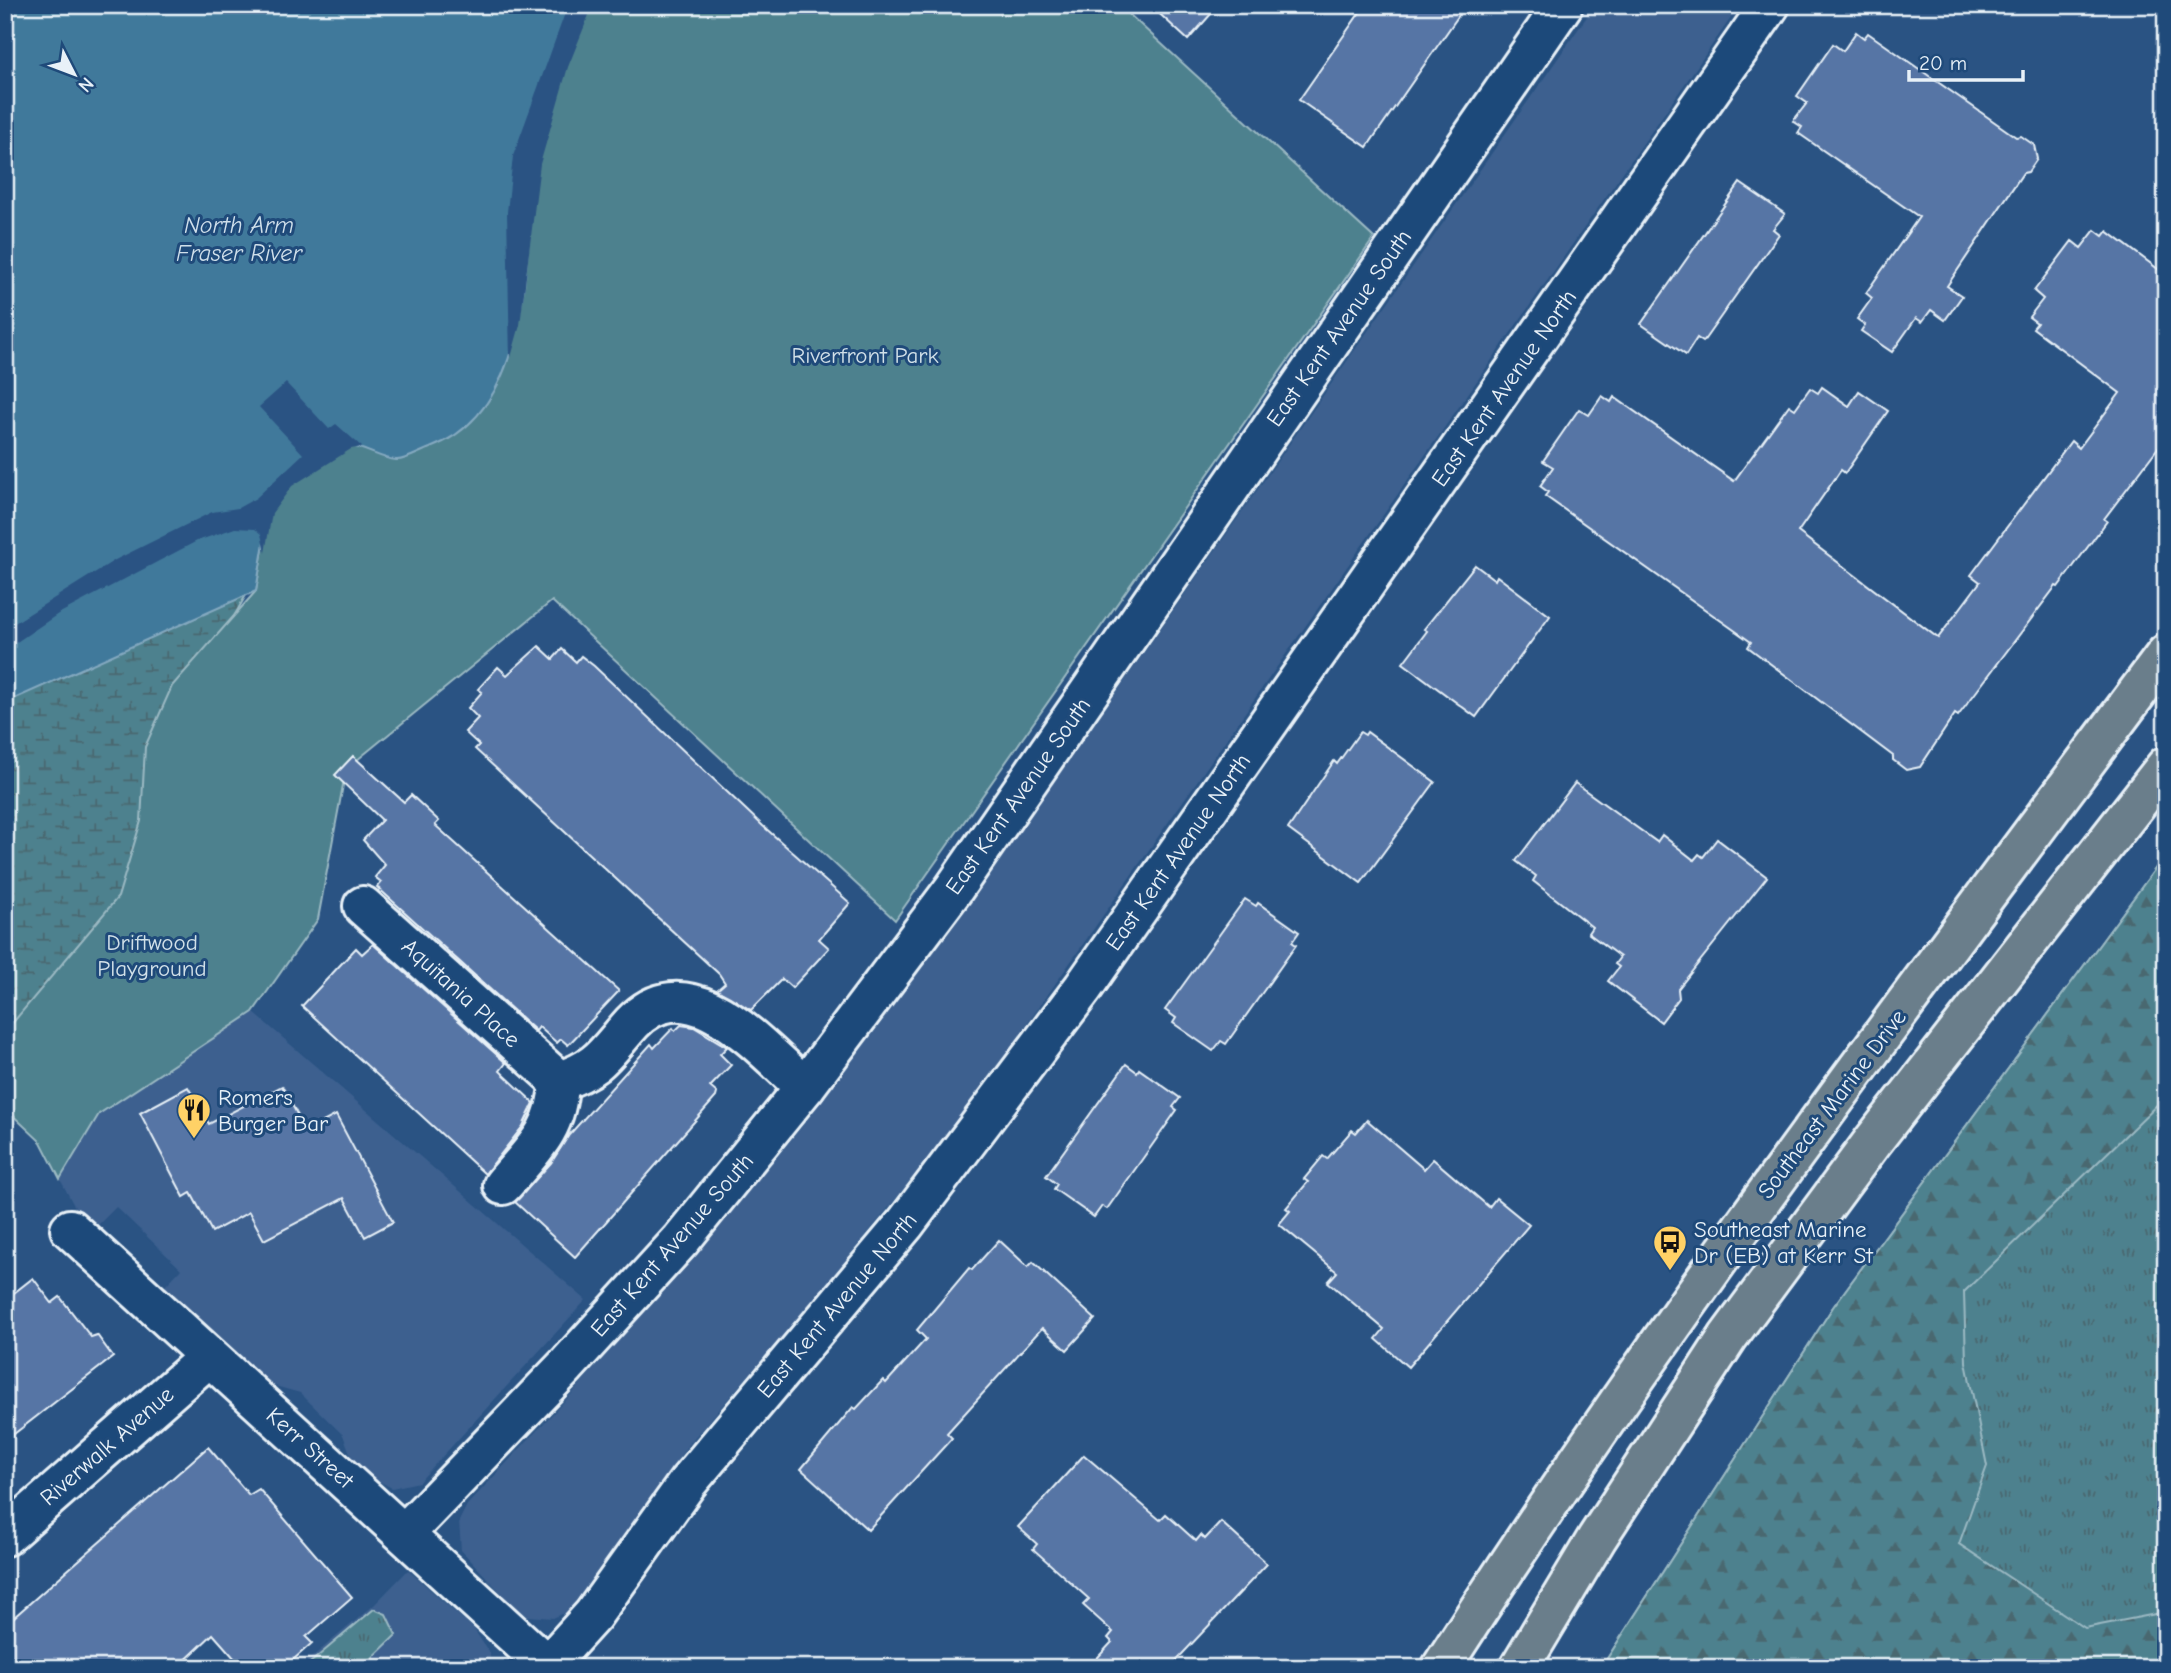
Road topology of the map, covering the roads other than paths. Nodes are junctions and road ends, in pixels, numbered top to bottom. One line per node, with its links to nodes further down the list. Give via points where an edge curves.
1 (1563, 5): 7 (street, East Kent Avenue South, via 953,890)
2 (1770, 5): 13 (street, East Kent Avenue North, via 1083,988 913,1214 688,1482 593,1615)
3 (2166, 654): 14 (main road, Southeast Marine Drive, via 1731,1239)
4 (2166, 766): 15 (main road, via 1873,1141 1728,1336)
5 (363, 906): 6 (street, Aquitania Place)
6 (559, 1080): 7 (street, via 583,1073 612,1050 634,1021 660,1004 688,1002 713,1010 739,1028); 8 (street, via 558,1105 543,1139)
7 (805, 1087): 11 (street, East Kent Avenue South, via 672,1250)
8 (503, 1185)
9 (70, 1229): 10 (street, Kerr Street)
10 (209, 1357): 11 (street, Kerr Street); 12 (street, Riverwalk Avenue)
11 (405, 1533): 13 (street, Kerr Street)
12 (5, 1536)
13 (548, 1667)
14 (1441, 1668)
15 (1519, 1668)

